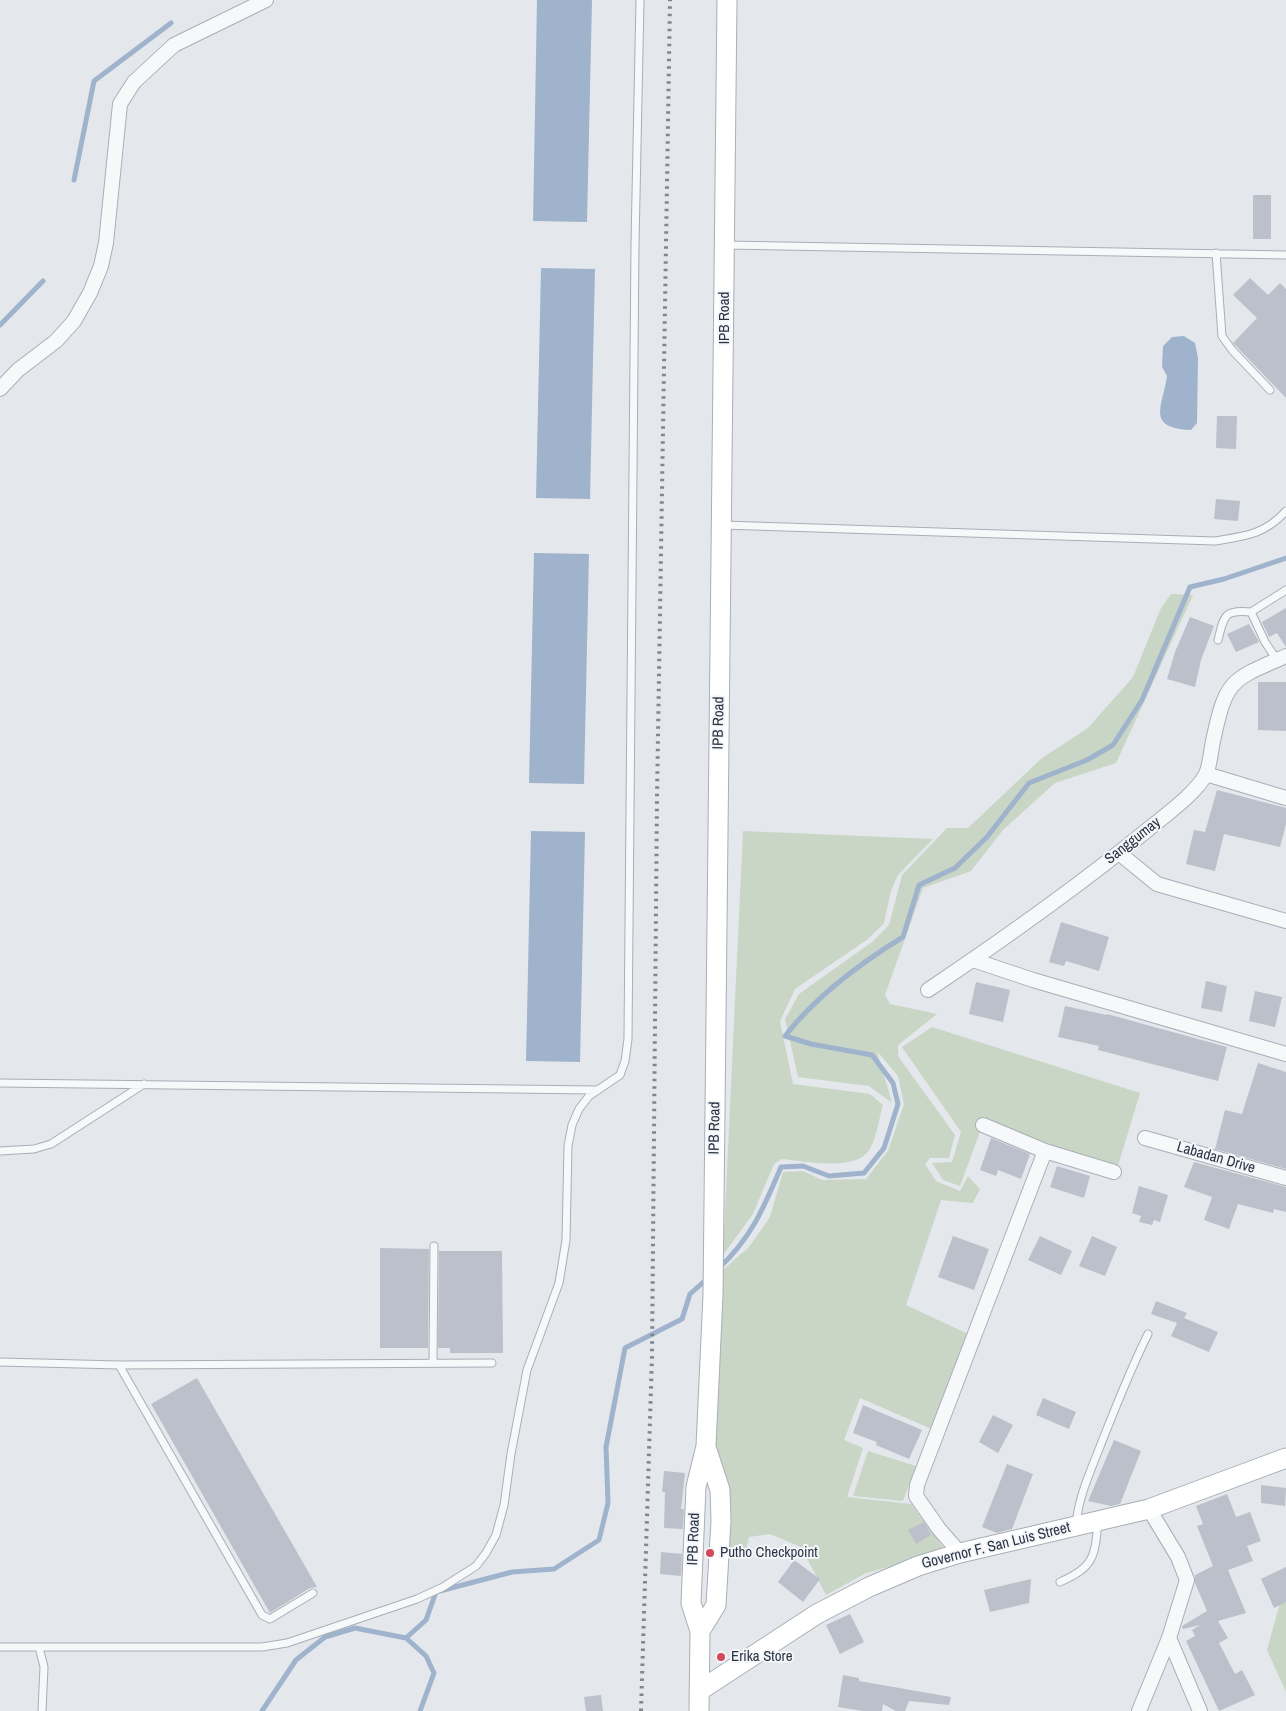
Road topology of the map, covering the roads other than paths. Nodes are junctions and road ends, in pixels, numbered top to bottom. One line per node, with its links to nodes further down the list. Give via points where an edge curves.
1 (266, 0): 4 (street)
2 (640, 0): 25 (lane, via 628,1039 626,1061 620,1075)
3 (728, 0): 5 (street, IPB Road)
4 (250, 3): 8 (street, via 174,45 134,82 120,104 106,243 90,293 74,321 56,341)
5 (725, 245): 6 (lane); 11 (street, IPB Road)
6 (1216, 253): 7 (lane); 9 (lane, via 1222,336)
7 (1286, 255)
8 (0, 388)
9 (1270, 390)
10 (1286, 511): 11 (lane, via 1255,535 1214,541)
11 (723, 525): 38 (street, IPB Road, via 714,1212)
12 (1286, 590): 13 (lane)
13 (1251, 612): 14 (lane, via 1229,612 1225,615); 15 (lane, via 1265,642)
14 (1218, 640)
15 (1282, 658): 16 (street, Sanggumay, via 1244,674 1229,688 1221,706)
16 (1206, 774): 17 (street); 18 (street, Sanggumay, via 1183,800)
17 (1286, 798)
18 (1119, 853): 19 (street, via 1157,884); 20 (street, Sanggumay)
19 (1286, 922)
20 (973, 960): 21 (street, Sanggumay); 22 (street)
21 (928, 990)
22 (1286, 1054)
23 (0, 1083): 24 (lane)
24 (145, 1084): 25 (lane); 28 (lane, via 51,1144 34,1149)
25 (598, 1090): 49 (lane, via 579,1109 572,1124 568,1146 566,1240 559,1283 523,1387 496,1536 476,1566 444,1587 417,1599 287,1643 262,1647)
26 (983, 1125): 29 (street)
27 (1145, 1138): 31 (street, Labadan Drive)
28 (0, 1151)
29 (1045, 1151): 30 (street); 43 (street, via 917,1485 916,1496)
30 (1114, 1172)
31 (1286, 1178)
32 (434, 1246): 35 (lane)
33 (1148, 1334): 42 (lane, via 1131,1367 1087,1480 1078,1505)
34 (0, 1362): 37 (lane)
35 (433, 1362): 36 (lane); 37 (lane)
36 (492, 1363)
37 (119, 1365): 45 (lane, via 262,1614 270,1619)
38 (706, 1446): 46 (street, IPB Road, via 696,1487 691,1603); 46 (street, IPB Road, via 720,1490 721,1521 716,1605)
39 (1286, 1458): 40 (street, Governor F. San Luis Street)
40 (1149, 1509): 41 (street, Governor F. San Luis Street); 47 (street, via 1178,1557 1186,1580)
41 (1098, 1521): 42 (street, Governor F. San Luis Street); 44 (lane, via 1097,1540 1089,1564 1080,1573)
42 (1076, 1526): 43 (street, Governor F. San Luis Street)
43 (960, 1553): 50 (street, Governor F. San Luis Street, via 918,1566 860,1591 787,1632)
44 (1060, 1582)
45 (313, 1593)
46 (700, 1631): 50 (street, IPB Road)
47 (1169, 1638): 53 (street); 54 (street)
48 (0, 1647): 49 (lane)
49 (39, 1647): 51 (lane, via 44,1667)
50 (699, 1691): 52 (street, IPB Road)
51 (42, 1711)
52 (699, 1711)
53 (1139, 1711)
54 (1200, 1711)

